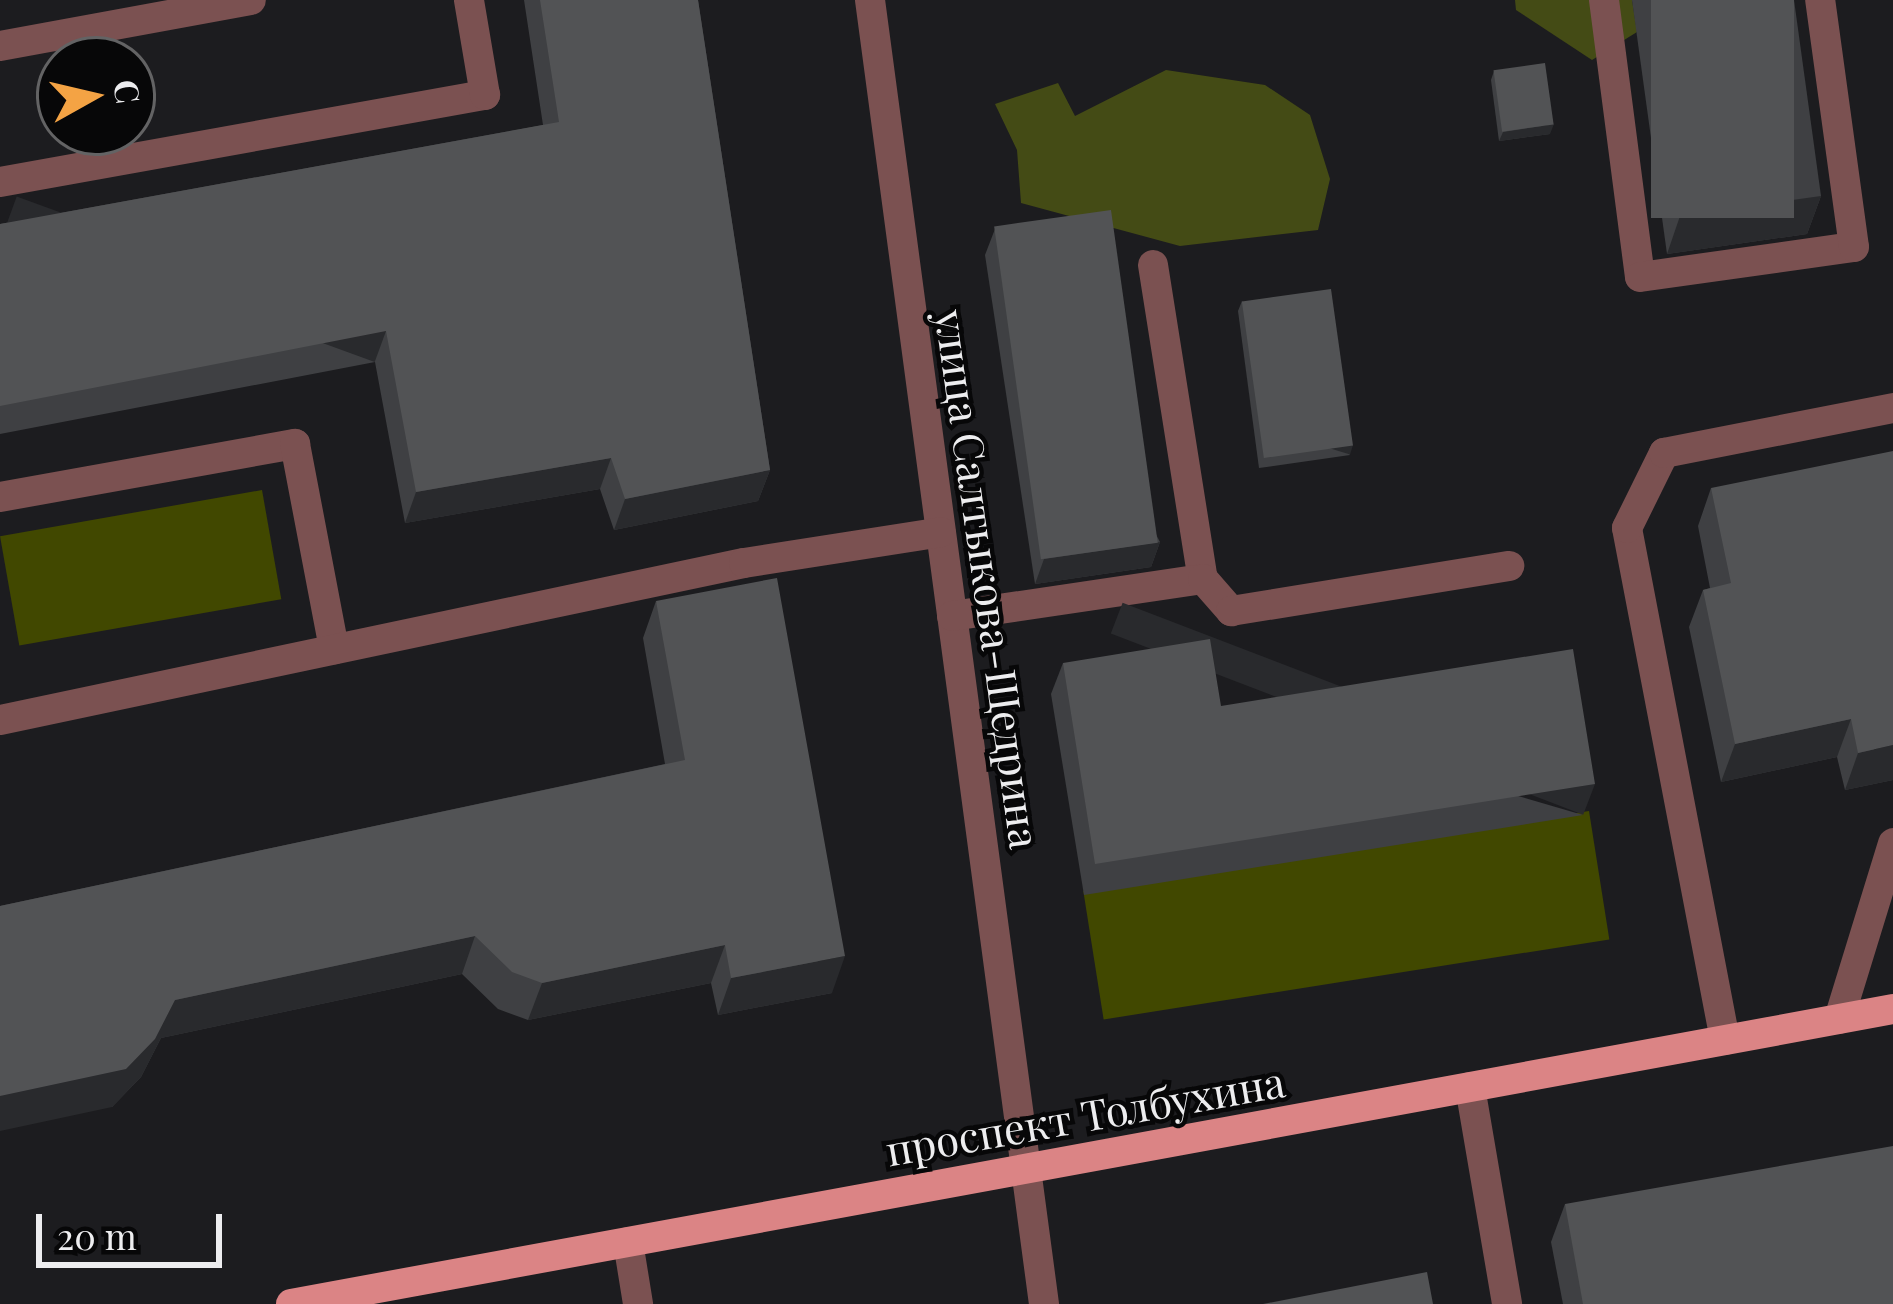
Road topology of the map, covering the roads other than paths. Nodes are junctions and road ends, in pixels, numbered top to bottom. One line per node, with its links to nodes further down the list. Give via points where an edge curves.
1 (251, 0): 6 (street)
2 (469, 0): 7 (street, via 485,94)
3 (870, 0): 11 (street, улица Салтыкова-Щедрина)
4 (1604, 0): 5 (street, via 1640,277 1854,247)
5 (1820, 0)
6 (0, 46)
7 (0, 182)
8 (1153, 265): 13 (street)
9 (1893, 408): 20 (street, via 1664,453 1627,528)
10 (0, 497): 15 (street, via 295,444)
11 (941, 532): 14 (street, улица Салтыкова-Щедрина); 15 (street, via 744,563)
12 (1509, 566): 13 (street, via 1231,611)
13 (1203, 579): 14 (street)
14 (952, 616): 22 (street, улица Салтыкова-Щедрина)
15 (334, 649): 16 (street)
16 (0, 720)
17 (1893, 843): 19 (street)
18 (1893, 1009): 19 (main road, проспект Толбухина)
19 (1839, 1019): 20 (main road, проспект Толбухина)
20 (1725, 1040): 21 (main road, проспект Толбухина)
21 (1470, 1087): 22 (main road, проспект Толбухина); 27 (street)
22 (1025, 1169): 23 (main road, проспект Толбухина); 26 (street, улица Салтыкова-Щедрина)
23 (628, 1242): 24 (main road, проспект Толбухина); 25 (street)
24 (292, 1304)
25 (638, 1304)
26 (1044, 1304)
27 (1507, 1304)

